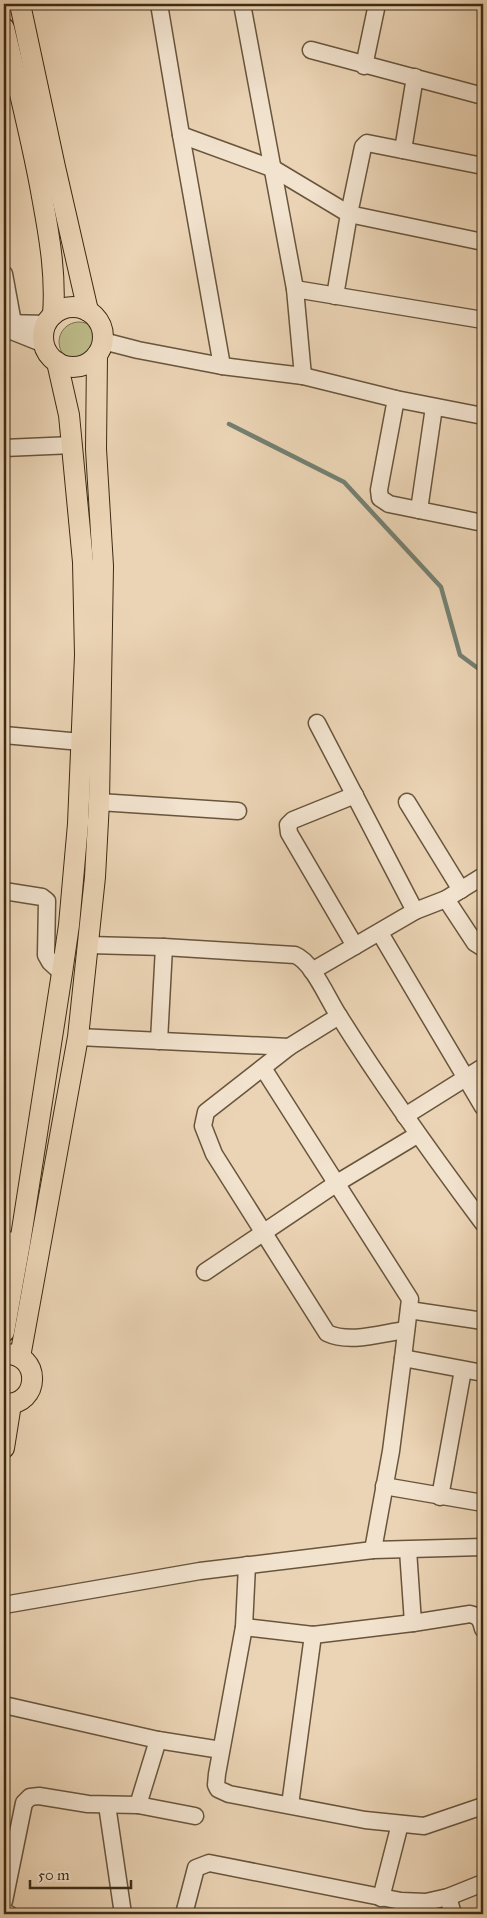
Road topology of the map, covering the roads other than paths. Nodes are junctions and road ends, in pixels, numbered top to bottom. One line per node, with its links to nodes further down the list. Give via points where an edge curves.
1 (20, 4): 19 (main road)
2 (159, 4): 10 (street)
3 (242, 4): 13 (street)
4 (377, 4): 7 (street)
5 (4, 28): 20 (main road, via 32,140 49,236 55,289)
6 (311, 50): 7 (street)
7 (364, 66): 8 (street)
8 (415, 77): 9 (street); 11 (street)
9 (483, 96)
10 (181, 135): 13 (street); 26 (street)
11 (403, 150): 12 (street); 14 (street, via 367,143 363,147)
12 (483, 166)
13 (274, 169): 14 (street); 17 (street)
14 (349, 214): 15 (street); 18 (street)
15 (483, 242)
16 (4, 274): 22 (street)
17 (295, 289): 18 (street); 27 (street)
18 (335, 296): 21 (street)
19 (88, 312): 20 (main road, via 70,308 61,310); 24 (main road, via 100,324)
20 (50, 320): 22 (street); 23 (main road, via 44,330)
21 (483, 320)
22 (7, 325): 23 (street)
23 (44, 344): 25 (main road)
24 (100, 348): 25 (main road, via 83,366); 26 (street, via 138,350); 39 (main road, via 96,449 103,566)
25 (57, 362): 31 (main road)
26 (222, 366): 27 (street)
27 (303, 376): 28 (street)
28 (396, 399): 29 (street); 33 (street, via 380,498 389,504)
29 (434, 407): 30 (street); 33 (street)
30 (483, 416)
31 (73, 446): 32 (street); 37 (main road, via 83,562)
32 (4, 448)
33 (419, 510): 34 (street)
34 (483, 522)
35 (317, 723): 38 (street)
36 (4, 735): 37 (street)
37 (81, 742): 53 (main road, via 78,824)
38 (355, 795): 46 (street); 49 (street, via 293,820 288,825 289,833)
39 (99, 802): 41 (street); 48 (main road)
40 (407, 802): 43 (street)
41 (238, 811)
42 (483, 876): 43 (street)
43 (461, 890): 45 (street)
44 (4, 891): 53 (street, via 42,897 48,901 46,955)
45 (446, 899): 46 (street); 51 (street, via 475,944)
46 (415, 911): 47 (street)
47 (380, 933): 49 (street); 60 (street)
48 (89, 945): 50 (street); 55 (main road)
49 (355, 946): 52 (street)
50 (164, 947): 52 (street, via 295,955); 56 (street)
51 (483, 948)
52 (312, 971): 54 (street)
53 (62, 972): 67 (main road)
54 (339, 1016): 57 (street); 62 (street)
55 (78, 1037): 56 (street); 73 (main road)
56 (159, 1042): 57 (street)
57 (289, 1047): 59 (street)
58 (483, 1067): 60 (street)
59 (263, 1068): 64 (street); 66 (street, via 206,1112 203,1126 214,1154)
60 (465, 1078): 61 (street); 62 (street)
61 (483, 1106)
62 (405, 1116): 63 (street)
63 (417, 1135): 64 (street); 65 (street)
64 (337, 1183): 66 (street); 69 (street, via 410,1299)
65 (483, 1223)
66 (263, 1233): 68 (street); 71 (street, via 326,1333 350,1338)
67 (12, 1241): 72 (main road)
68 (205, 1272)
69 (409, 1310): 70 (street); 71 (street)
70 (483, 1321)
71 (406, 1330): 74 (street)
72 (4, 1332)
73 (12, 1355): 77 (main road, via 30,1366 31,1386 24,1398)
74 (403, 1358): 75 (street); 79 (street)
75 (463, 1370): 76 (street); 80 (street)
76 (483, 1373)
77 (8, 1404): 78 (main road)
78 (4, 1448)
79 (384, 1486): 80 (street); 83 (street)
80 (440, 1497): 81 (street)
81 (483, 1502)
82 (483, 1547): 84 (street)
83 (373, 1550): 84 (street); 85 (street)
84 (408, 1550): 87 (street)
85 (247, 1565): 86 (street); 88 (street)
86 (4, 1604)
87 (413, 1623): 89 (street, via 470,1614 481,1620); 90 (street)
88 (244, 1628): 90 (street); 93 (street)
89 (483, 1628)
90 (314, 1635): 96 (street)
91 (4, 1705): 92 (street)
92 (158, 1740): 93 (street); 95 (street)
93 (221, 1750): 96 (street, via 218,1789)
94 (107, 1805): 95 (street); 103 (street, via 39,1796 24,1802); 106 (street)
95 (138, 1805): 98 (street)
96 (290, 1805): 99 (street)
97 (483, 1806): 99 (street, via 424,1826)
98 (195, 1816)
99 (400, 1824): 102 (street)
100 (483, 1883): 101 (street)
101 (448, 1897): 102 (street, via 426,1902); 108 (street)
102 (381, 1898): 107 (street, via 209,1864 196,1868)
103 (4, 1901)
104 (4, 1912): 105 (street)
105 (9, 1914)
106 (123, 1914)
107 (184, 1914)
108 (454, 1914)

